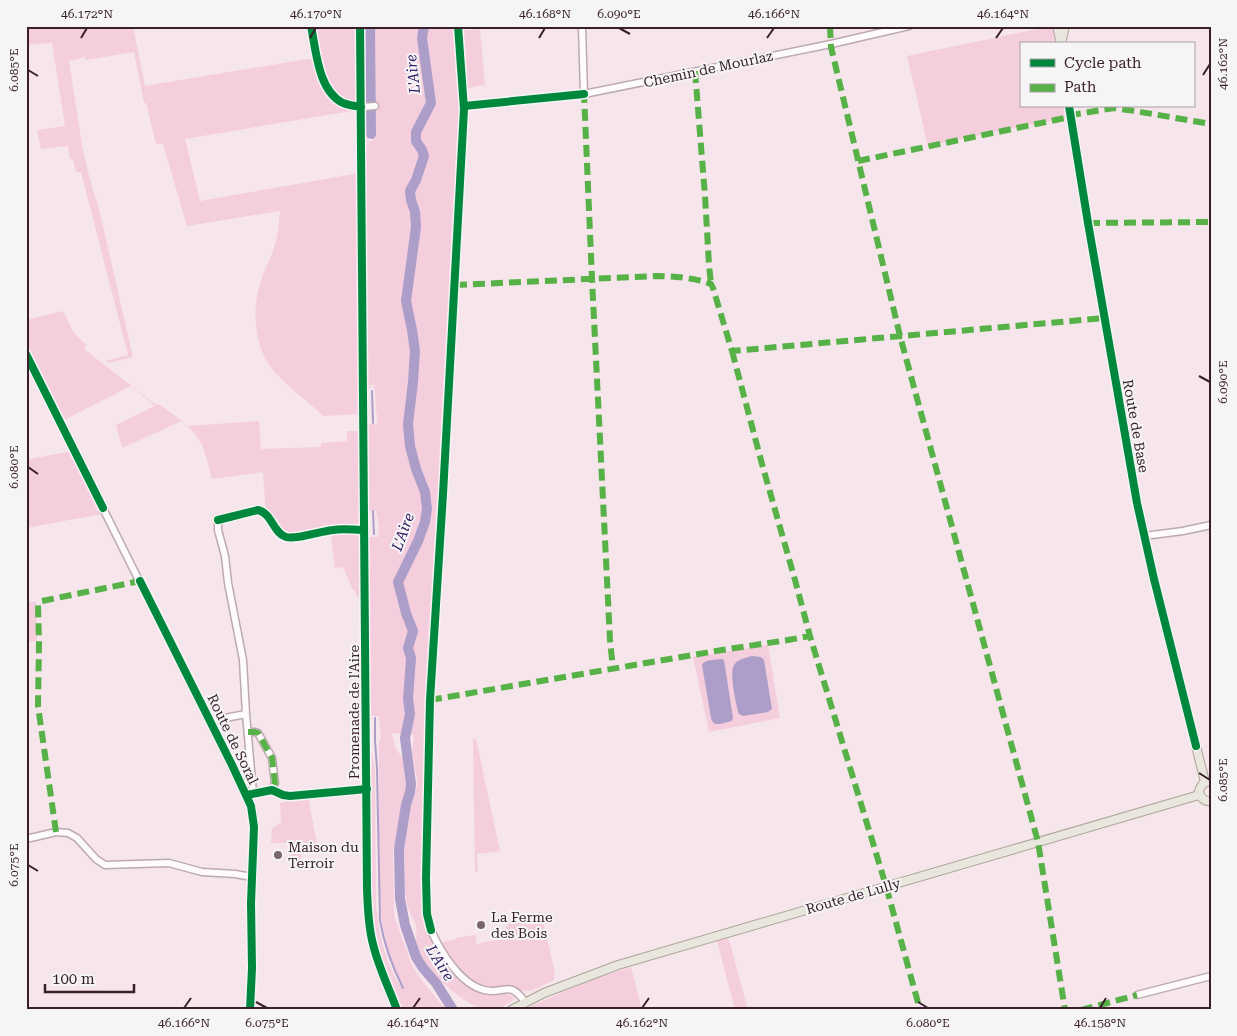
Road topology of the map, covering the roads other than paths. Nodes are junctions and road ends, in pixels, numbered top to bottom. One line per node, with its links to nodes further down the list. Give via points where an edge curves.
1 (582, 26): 2 (street, Chemin de Mourlaz, via 584,94)
2 (909, 26)
3 (1058, 26): 5 (main road)
4 (1064, 26): 6 (main road)
5 (1061, 42)
6 (1061, 42)
7 (375, 106): 8 (street)
8 (363, 107)
9 (1070, 108): 12 (main road, Route de Base)
10 (26, 354): 14 (street, Route de Soral)
11 (1211, 526): 12 (street)
12 (1144, 536): 16 (main road, Route de Base)
13 (246, 714): 14 (street); 15 (street); 17 (street, Promenade de l'Aire, via 243,660 218,520 258,510 266,514 281,534 289,537 334,530 364,530)
14 (209, 721): 19 (street, Route de Soral)
15 (248, 732): 18 (street, via 258,733 272,758 275,783); 19 (street)
16 (1208, 782): 20 (main road, via 1200,787)
17 (367, 789): 18 (street, via 290,796); 30 (street, Promenade de l'Aire, via 370,929 378,962)
18 (272, 790): 19 (street)
19 (250, 794): 23 (street, Route de Soral, via 254,827)
20 (1200, 794): 21 (main road, via 1201,798); 27 (main road, Route de Lully, via 618,965)
21 (1211, 801)
22 (26, 839): 23 (street, via 60,832 73,835 105,865 169,863 202,872)
23 (252, 877): 29 (street, Route de Soral)
24 (431, 930): 27 (street, via 450,964 470,983 486,991 511,989)
25 (1211, 976): 26 (street)
26 (1137, 995)
27 (525, 1002): 28 (main road, Route de Lully)
28 (511, 1009)
29 (250, 1010)
30 (397, 1010)

